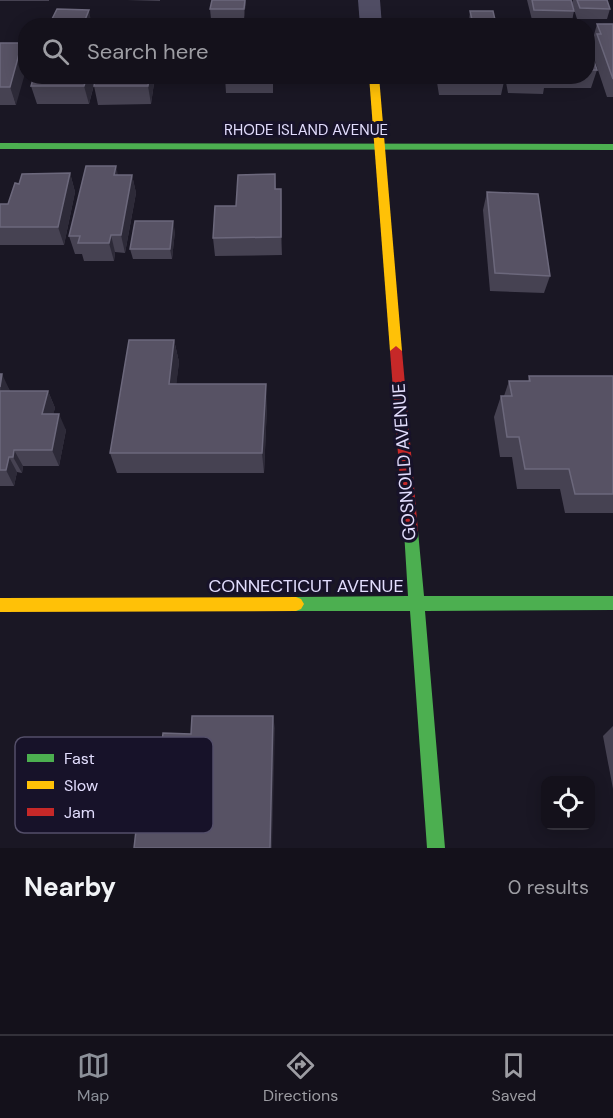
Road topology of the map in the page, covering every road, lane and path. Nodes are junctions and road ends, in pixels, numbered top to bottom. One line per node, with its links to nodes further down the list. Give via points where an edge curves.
1 (369, 0): 2 (street)
2 (370, 18)
3 (376, 84): 5 (street, GOSNOLD AVENUE)
4 (0, 146): 5 (street, RHODE ISLAND AVENUE)
5 (380, 146): 6 (street, RHODE ISLAND AVENUE); 7 (street, GOSNOLD AVENUE)
6 (613, 147)
7 (416, 603): 8 (street, CONNECTICUT AVENUE); 9 (street, CONNECTICUT AVENUE); 10 (street, GOSNOLD AVENUE)
8 (613, 603)
9 (0, 605)
10 (436, 848)

